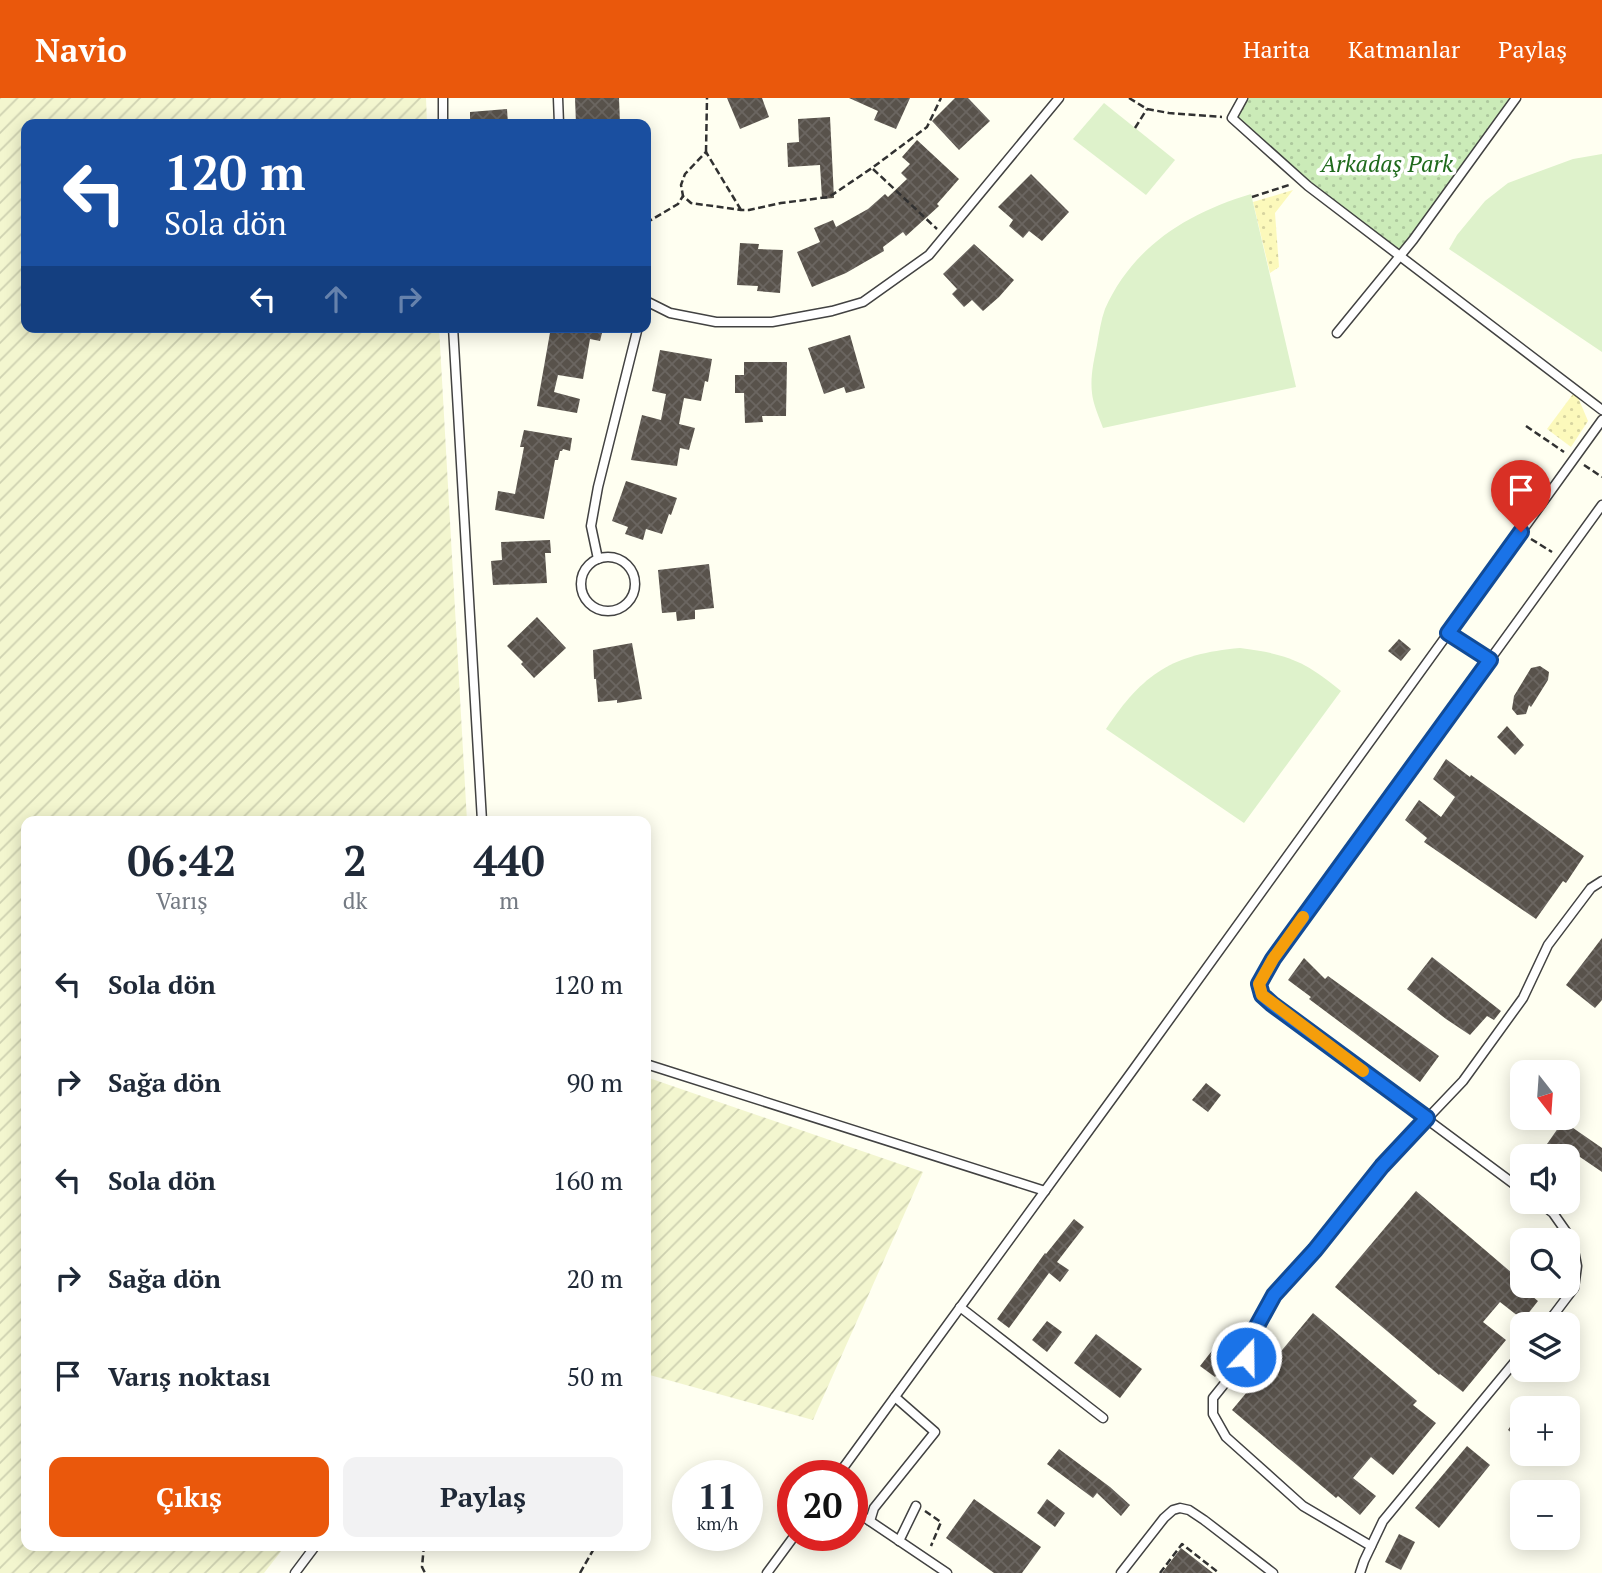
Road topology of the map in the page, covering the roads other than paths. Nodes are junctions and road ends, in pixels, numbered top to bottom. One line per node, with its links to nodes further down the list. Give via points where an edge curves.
1 (443, 98): 6 (lane)
2 (558, 98): 7 (lane)
3 (1059, 98): 9 (lane, via 929,255 863,302 772,322 716,322 670,313)
4 (1242, 98): 8 (lane, via 1232,118)
5 (1516, 98): 8 (lane)
6 (443, 119)
7 (559, 119)
8 (1401, 255): 12 (lane); 13 (lane)
9 (651, 304)
10 (453, 333): 19 (lane)
11 (636, 333): 16 (lane, via 598,487 592,526)
12 (1337, 333)
13 (1602, 410)
14 (1602, 420): 17 (lane)
15 (1602, 505): 18 (lane)
16 (598, 559): 16 (lane, via 581,579 583,594 598,608 621,608 634,591 631,570 615,558)
17 (1448, 633): 18 (lane); 24 (lane)
18 (1490, 660): 22 (lane, via 1259,984 1272,1004)
19 (482, 816)
20 (1602, 881): 22 (lane, via 1591,888 1548,945 1523,998 1463,1081)
21 (651, 1066): 24 (lane)
22 (1427, 1118): 23 (lane); 35 (lane, via 1274,1295 1252,1335 1246,1357 1213,1398 1213,1414 1226,1437 1303,1506)
23 (1510, 1181)
24 (1045, 1191): 26 (lane)
25 (1554, 1214): 27 (lane, via 1572,1240 1577,1266 1574,1288)
26 (960, 1307): 29 (lane); 30 (lane)
27 (1556, 1312)
28 (1510, 1368): 35 (lane, via 1383,1521)
29 (895, 1396): 31 (lane); 33 (lane, via 935,1432 874,1508)
30 (1103, 1418)
31 (849, 1460)
32 (916, 1506): 34 (lane)
33 (870, 1521): 34 (lane)
34 (899, 1541): 40 (lane)
35 (1371, 1546): 43 (lane)
36 (312, 1551): 38 (lane)
37 (783, 1551): 39 (lane)
38 (295, 1573)
39 (767, 1573)
40 (947, 1573)
41 (1121, 1573): 42 (lane, via 1164,1518 1180,1508 1204,1520)
42 (1273, 1573)
43 (1360, 1573)

